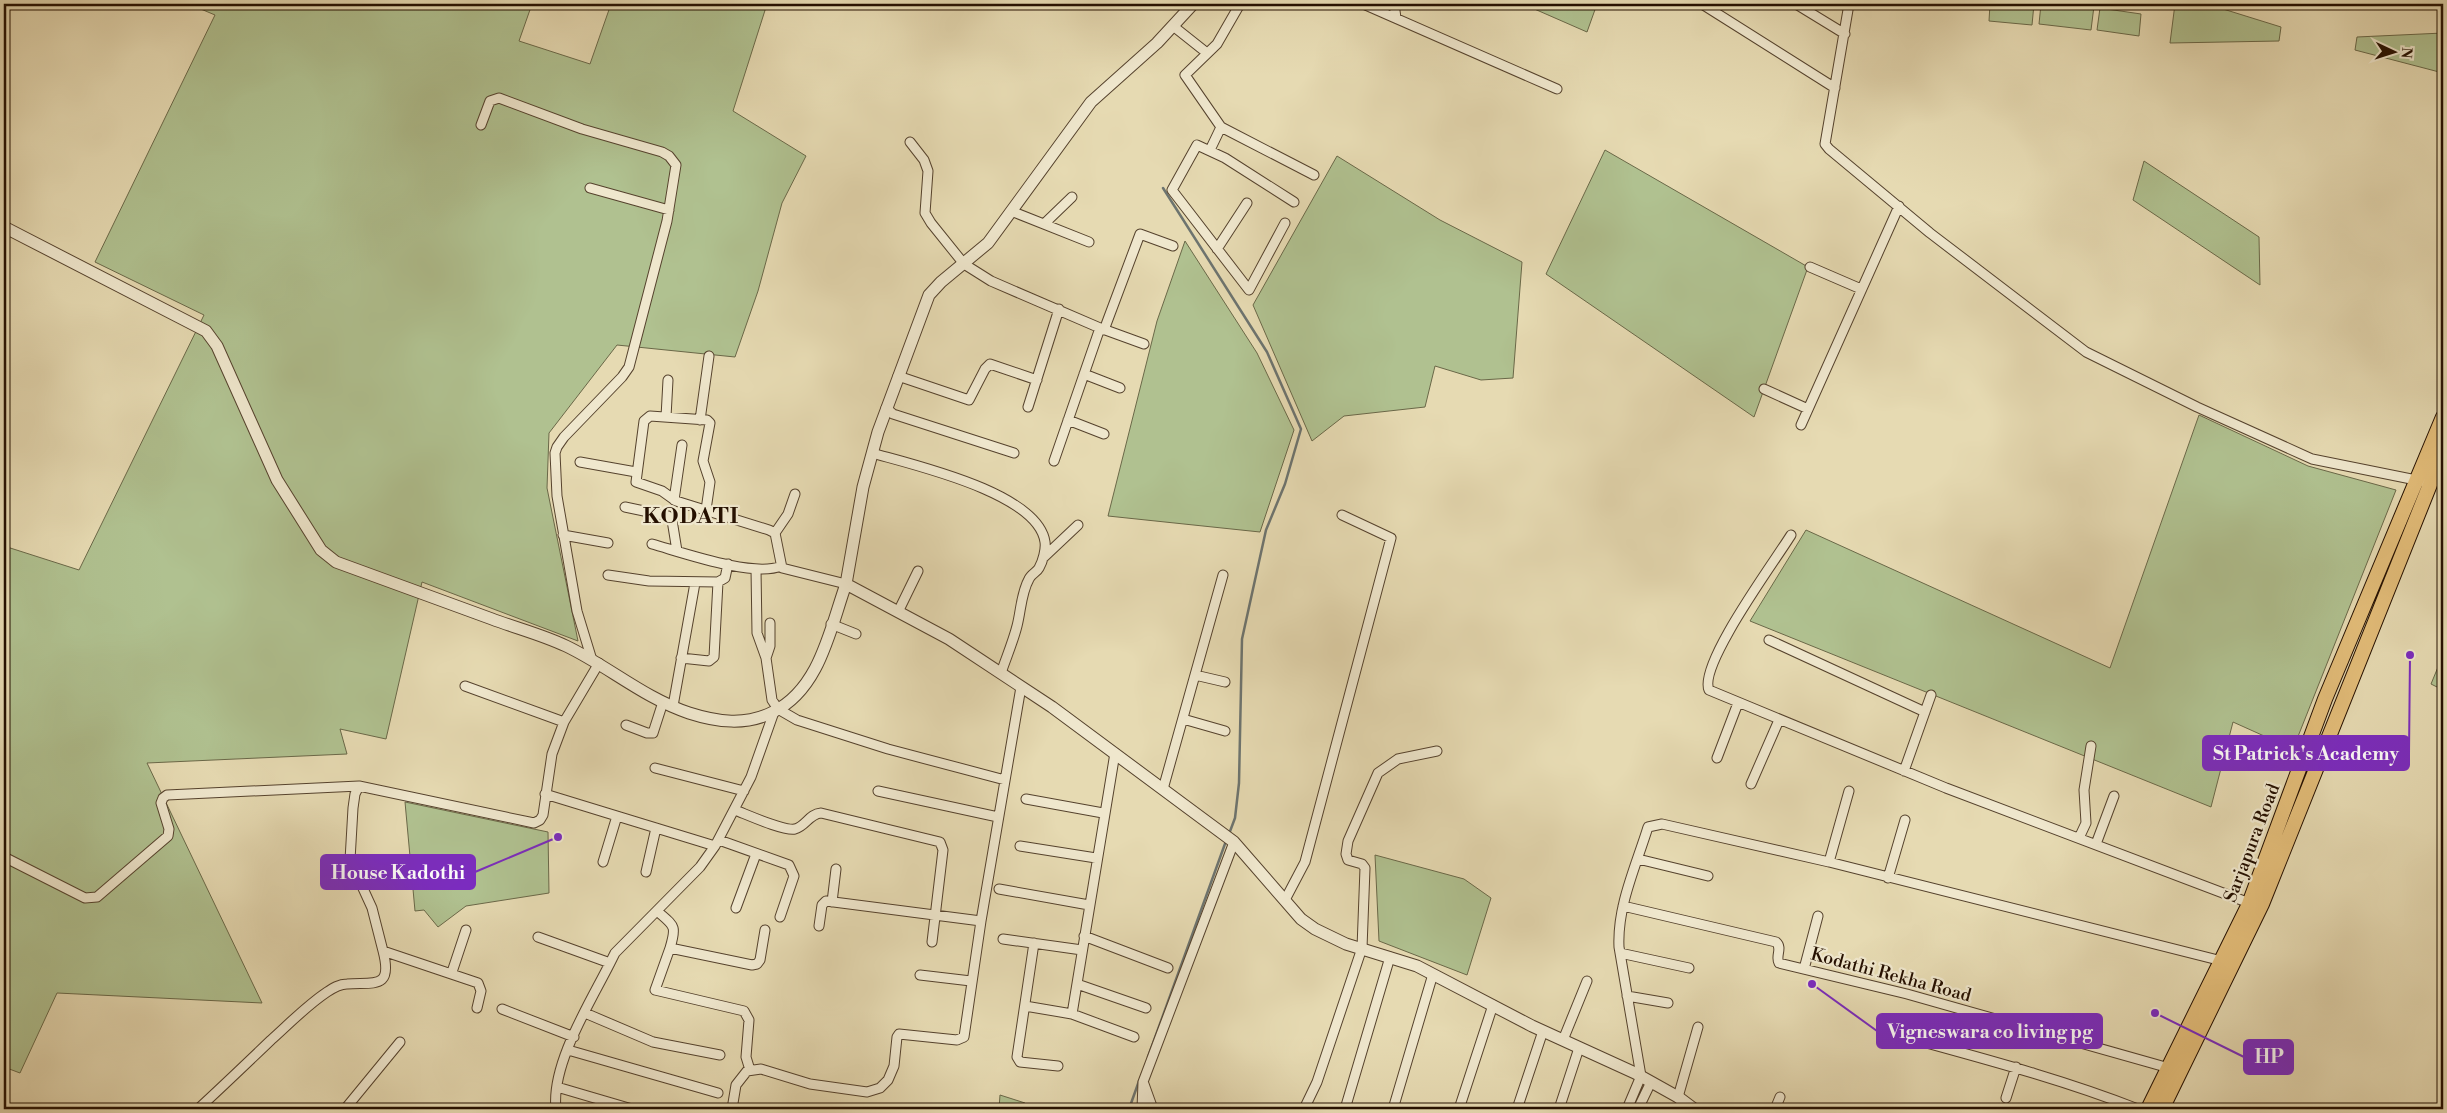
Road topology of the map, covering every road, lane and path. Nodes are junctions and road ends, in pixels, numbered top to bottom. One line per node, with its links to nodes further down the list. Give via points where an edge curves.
1 (1193, 4): 9 (street)
2 (1240, 4): 11 (street, via 1217,44)
3 (1363, 4): 8 (street)
4 (1394, 4): 8 (street)
5 (1702, 4): 12 (street)
6 (1796, 4): 10 (street)
7 (1849, 4): 10 (street)
8 (1396, 18): 13 (street)
9 (1173, 26): 11 (street); 25 (street, via 1091,102)
10 (1844, 34): 12 (street)
11 (1207, 53): 15 (street, via 1185,75)
12 (1835, 88): 23 (street, via 1825,144)
13 (1557, 89)
14 (480, 125): 24 (street, via 490,101 499,98 582,130 662,152 676,165)
15 (1220, 127): 17 (street); 18 (street)
16 (910, 142): 32 (street, via 928,171 925,213)
17 (1210, 150): 21 (street); 31 (street, via 1197,145 1172,190)
18 (1314, 175)
19 (590, 188): 24 (street)
20 (1072, 197): 27 (street)
21 (1294, 202)
22 (1247, 203): 31 (street)
23 (1899, 206): 34 (street); 61 (street, via 2086,352 2312,459)
24 (669, 210): 70 (street, via 627,372 557,446 557,496)
25 (1012, 211): 27 (street); 32 (street, via 988,243)
26 (1285, 223): 31 (street, via 1249,290)
27 (1044, 224): 29 (street)
28 (4, 227): 92 (street, via 206,331 217,346 277,480 327,557 565,646)
29 (1089, 242)
30 (1173, 246): 36 (street, via 1140,234)
31 (1217, 249)
32 (964, 264): 35 (street, via 991,281); 40 (street, via 929,295)
33 (1810, 268): 34 (street)
34 (1861, 289): 47 (street)
35 (1059, 309): 36 (street); 42 (street)
36 (1102, 329): 37 (street); 39 (street)
37 (1144, 344)
38 (709, 356): 50 (street)
39 (1084, 374): 43 (street); 51 (street)
40 (898, 376): 42 (street, via 969,400 990,364); 46 (street)
41 (668, 380): 48 (street)
42 (1037, 380): 45 (street)
43 (1120, 388)
44 (1764, 388): 47 (street)
45 (1028, 407)
46 (886, 408): 56 (street); 57 (street, via 893,414)
47 (1808, 409): 52 (street)
48 (666, 417): 50 (street); 60 (street, via 650,416 644,421)
49 (2443, 417): 61 (main road, Sarjapura Road)
50 (700, 420): 66 (street, via 710,423 703,461 710,482)
51 (1068, 420): 53 (street); 58 (street)
52 (1801, 425)
53 (1104, 434)
54 (682, 445): 64 (street)
55 (2443, 452): 62 (main road, Sarjapura Road)
56 (872, 453): 75 (street, via 1004,496 1036,521 1045,543); 84 (street, via 862,487)
57 (1014, 453)
58 (1054, 461)
59 (580, 462): 60 (street)
60 (636, 472): 64 (street, via 636,482 662,491)
61 (2415, 480): 62 (street); 148 (main road, Sarjapura Road, via 2325,699)
62 (2431, 483): 148 (main road, Sarjapura Road)
63 (796, 494): 69 (street)
64 (674, 500): 66 (street)
65 (625, 507): 74 (street, via 668,516 672,520)
66 (706, 510): 69 (street)
67 (1342, 515): 146 (street, via 1391,538 1305,862)
68 (1078, 525): 75 (street)
69 (775, 533): 77 (street)
70 (563, 535): 72 (street); 92 (street, via 578,611)
71 (1791, 535): 99 (street, via 1736,619 1707,679 1709,690)
72 (608, 542)
73 (652, 544): 74 (street)
74 (677, 551): 76 (street)
75 (1043, 558): 93 (street, via 1029,578 1023,594 1017,626)
76 (728, 564): 78 (street); 82 (street, via 725,578)
77 (780, 566): 78 (street, via 769,570); 84 (street)
78 (756, 569): 91 (street, via 757,633)
79 (918, 571): 85 (street)
80 (608, 574): 83 (street, via 649,581)
81 (1223, 575): 94 (street)
82 (718, 582): 83 (street); 90 (street, via 714,657 708,661)
83 (695, 583): 90 (street)
84 (846, 584): 85 (street); 87 (street)
85 (898, 612): 93 (street, via 949,639)
86 (770, 623): 91 (street, via 770,646)
87 (832, 624): 88 (street); 101 (street, via 816,668 791,700)
88 (856, 634)
89 (1769, 640): 102 (street)
90 (681, 658): 100 (street)
91 (766, 658): 101 (street)
92 (596, 662): 100 (street); 105 (street)
93 (1001, 673): 97 (street)
94 (1195, 675): 95 (street); 103 (street)
95 (1225, 682)
96 (465, 686): 105 (street)
97 (1021, 687): 110 (street); 114 (street)
98 (1931, 695): 102 (street)
99 (1738, 702): 104 (street); 111 (street)
100 (668, 704): 101 (street, via 720,721 738,722); 106 (street, via 653,733)
101 (776, 711): 114 (street, via 888,749); 118 (street)
102 (1925, 712): 113 (street)
103 (1183, 719): 107 (street); 117 (street)
104 (1779, 720): 113 (street); 115 (street)
105 (564, 722): 121 (street, via 552,754)
106 (626, 725)
107 (1225, 731)
108 (2091, 746): 130 (street, via 2084,790 2086,823)
109 (1437, 751): 166 (street, via 1398,759 1378,772 1348,841 1348,860 1365,868)
110 (1115, 753): 117 (street); 125 (street)
111 (1717, 758)
112 (654, 768): 118 (street)
113 (1904, 771): 130 (street)
114 (1005, 780): 127 (street)
115 (1751, 784)
116 (359, 786): 121 (street, via 534,823 543,815); 136 (street, via 167,795 160,803 169,829 168,836 92,899); 168 (street, via 353,808 350,860 372,908)
117 (1163, 788): 131 (street)
118 (744, 790): 124 (street)
119 (878, 791): 127 (street)
120 (1849, 791): 140 (street)
121 (545, 794): 126 (street)
122 (2114, 796): 133 (street)
123 (1026, 799): 125 (street)
124 (735, 810): 132 (street); 153 (street, via 789,829 798,828 821,813 940,842 943,850)
125 (1103, 813): 137 (street)
126 (617, 816): 129 (street); 139 (street)
127 (998, 817): 156 (street)
128 (1905, 820): 144 (street)
129 (656, 828): 132 (street); 142 (street)
130 (2079, 838): 133 (street)
131 (1234, 842): 146 (street); 206 (street)
132 (717, 843): 135 (street); 152 (street, via 700,867)
133 (2096, 844): 148 (street)
134 (1020, 846): 137 (street)
135 (756, 854): 151 (street); 155 (street, via 789,865 793,870 794,876)
136 (4, 857)
137 (1096, 858): 149 (street)
138 (1638, 860): 140 (street, via 1648,827 1662,824); 143 (street); 150 (street)
139 (603, 862)
140 (1829, 862): 144 (street)
141 (836, 869): 147 (street)
142 (646, 872)
143 (1708, 876)
144 (1888, 878): 171 (street)
145 (999, 889): 149 (street)
146 (1285, 900): 166 (street, via 1315,929)
147 (832, 902): 153 (street); 157 (street, via 826,901 822,905)
148 (2256, 904): 171 (main road, Sarjapura Road); 231 (main road, Sarjapura Road)
149 (1089, 905): 161 (street)
150 (1623, 906): 169 (street, via 1618,932); 175 (street, Kodathi Rekha Road, via 1776,942 1779,963)
151 (736, 908)
152 (657, 911): 165 (street, via 676,931); 172 (street)
153 (935, 915): 156 (street); 163 (street)
154 (1818, 916): 175 (street)
155 (780, 917)
156 (981, 921): 179 (street)
157 (819, 926)
158 (466, 930): 176 (street)
159 (766, 930): 165 (street, via 760,960 752,966)
160 (538, 936): 172 (street)
161 (1084, 936): 167 (street); 173 (street)
162 (1003, 939): 164 (street)
163 (932, 942)
164 (1034, 943): 167 (street); 185 (street)
165 (670, 948): 204 (street, via 655,990 744,1011 749,1020 746,1057)
166 (1362, 948): 170 (street); 219 (street, via 1317,1082)
167 (1082, 950): 181 (street)
168 (383, 951): 176 (street); 212 (street, via 386,964 380,981 337,986 312,1002)
169 (1620, 953): 174 (street); 182 (street)
170 (1390, 957): 177 (street); 220 (street)
171 (2222, 961): 203 (main road, Sarjapura Road)
172 (610, 963): 189 (street)
173 (1168, 968)
174 (1689, 968)
175 (1804, 969): 203 (street, Kodathi Rekha Road, via 1907,994)
176 (452, 972): 186 (street, via 478,983 481,991)
177 (1433, 974): 184 (street); 221 (street)
178 (920, 975): 179 (street)
179 (971, 981): 204 (street, via 964,1037 958,1040 899,1034 894,1066 880,1088 867,1092 829,1087)
180 (1587, 981): 196 (street)
181 (1077, 984): 187 (street); 190 (street)
182 (1627, 996): 183 (street); 205 (street)
183 (1668, 1003)
184 (1494, 1005): 192 (street); 222 (street)
185 (1025, 1006): 190 (street); 201 (street, via 1018,1060)
186 (477, 1008)
187 (1146, 1008)
188 (502, 1009): 194 (street)
189 (586, 1013): 194 (street); 200 (street, via 653,1042)
190 (1072, 1014): 195 (street)
191 (1698, 1027): 209 (street)
192 (1543, 1032): 196 (street); 223 (street)
193 (1894, 1034): 202 (street)
194 (574, 1037): 199 (street)
195 (1134, 1037)
196 (1563, 1040): 198 (street)
197 (400, 1042): 213 (street)
198 (1579, 1048): 205 (street); 224 (street)
199 (568, 1050): 207 (street, via 562,1061); 208 (street)
200 (720, 1055)
201 (1058, 1066)
202 (2016, 1067): 211 (street); 229 (street)
203 (2169, 1068): 230 (main road, Sarjapura Road)
204 (750, 1070): 216 (street, via 736,1085)
205 (1646, 1079): 209 (street); 225 (street); 226 (street)
206 (1143, 1082): 217 (street); 218 (street)
207 (557, 1087): 214 (street); 215 (street)
208 (718, 1093)
209 (1678, 1097): 227 (street)
210 (1780, 1097): 228 (street)
211 (2006, 1098)
212 (198, 1109)
213 (345, 1109)
214 (556, 1109)
215 (632, 1109)
216 (732, 1109)
217 (1142, 1109)
218 (1153, 1109)
219 (1304, 1109)
220 (1345, 1109)
221 (1392, 1109)
222 (1459, 1109)
223 (1517, 1109)
224 (1559, 1109)
225 (1627, 1109)
226 (1638, 1109)
227 (1694, 1109)
228 (1776, 1109)
229 (2138, 1109)
230 (2148, 1109)
231 (2162, 1109)

